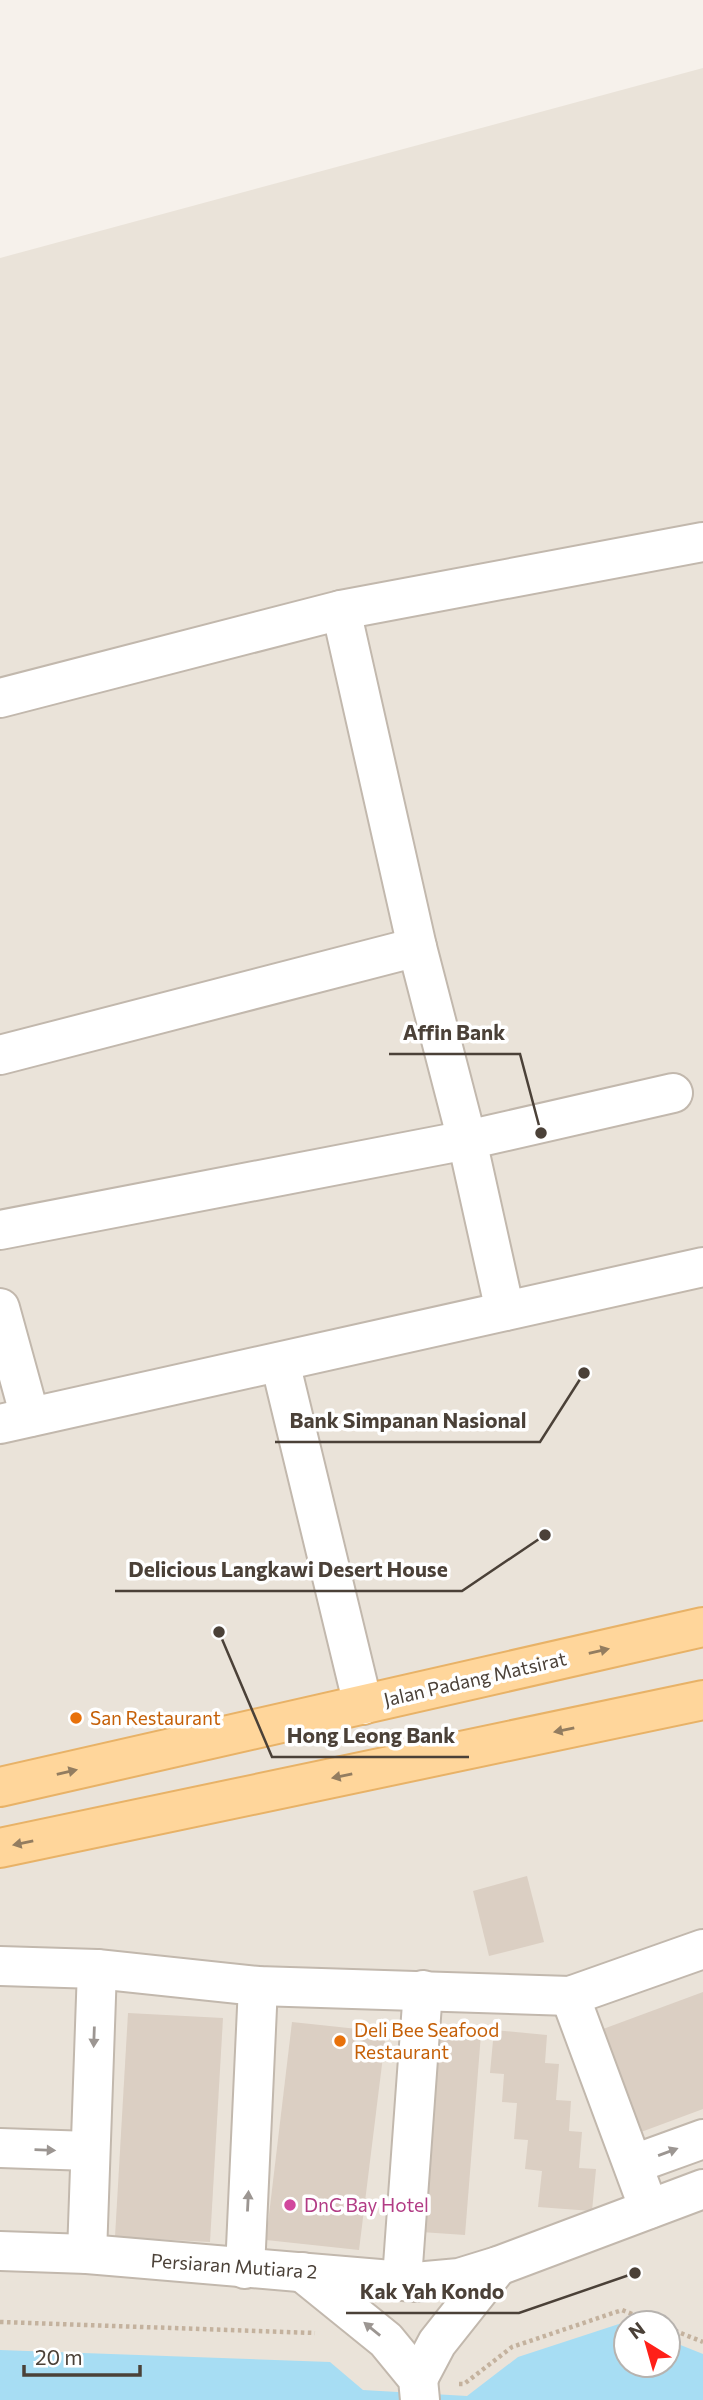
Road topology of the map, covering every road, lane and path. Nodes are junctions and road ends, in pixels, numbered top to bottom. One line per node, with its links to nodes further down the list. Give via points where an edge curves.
1 (703, 542): 2 (street)
2 (341, 610): 3 (street); 4 (street)
3 (0, 698)
4 (417, 947): 5 (street); 7 (street)
5 (0, 1055)
6 (673, 1093): 7 (street)
7 (467, 1140): 8 (street); 11 (street)
8 (0, 1230)
9 (703, 1267): 11 (street)
10 (0, 1308): 13 (street)
11 (505, 1311): 12 (street)
12 (279, 1362): 13 (street); 16 (street)
13 (15, 1420)
14 (703, 1627): 16 (main road, Jalan Padang Matsirat, one-way to 14)
15 (703, 1700): 18 (main road, one-way to 18)
16 (363, 1705): 17 (main road, Jalan Padang Matsirat, one-way to 16)
17 (0, 1787)
18 (0, 1848)
19 (703, 1949): 24 (street)
20 (0, 1966): 21 (street)
21 (97, 1969): 22 (street); 27 (street, one-way to 27)
22 (258, 1986): 23 (street); 34 (street, one-way to 22)
23 (423, 1990): 24 (street); 36 (street)
24 (570, 1996): 28 (street)
25 (703, 2139): 28 (street, one-way to 25)
26 (0, 2148): 27 (street, one-way to 27)
27 (90, 2151): 32 (street)
28 (634, 2164): 30 (street)
29 (703, 2189): 30 (street, Persiaran Mutiara 2)
30 (649, 2209): 33 (street, Persiaran Mutiara 2)
31 (0, 2251): 32 (street, Persiaran Mutiara 2)
32 (87, 2254): 34 (street, Persiaran Mutiara 2)
33 (498, 2266): 36 (street, Persiaran Mutiara 2, via 459,2278); 42 (street, via 437,2343)
34 (245, 2269): 35 (street, Persiaran Mutiara 2)
35 (302, 2272): 36 (street, Persiaran Mutiara 2); 42 (street, one-way to 35, via 386,2340)
36 (402, 2279)
37 (612, 2314): 42 (path, via 512,2347 464,2384)
38 (0, 2322): 39 (path)
39 (328, 2333)
40 (682, 2334): 41 (path)
41 (703, 2342)
42 (419, 2388)

